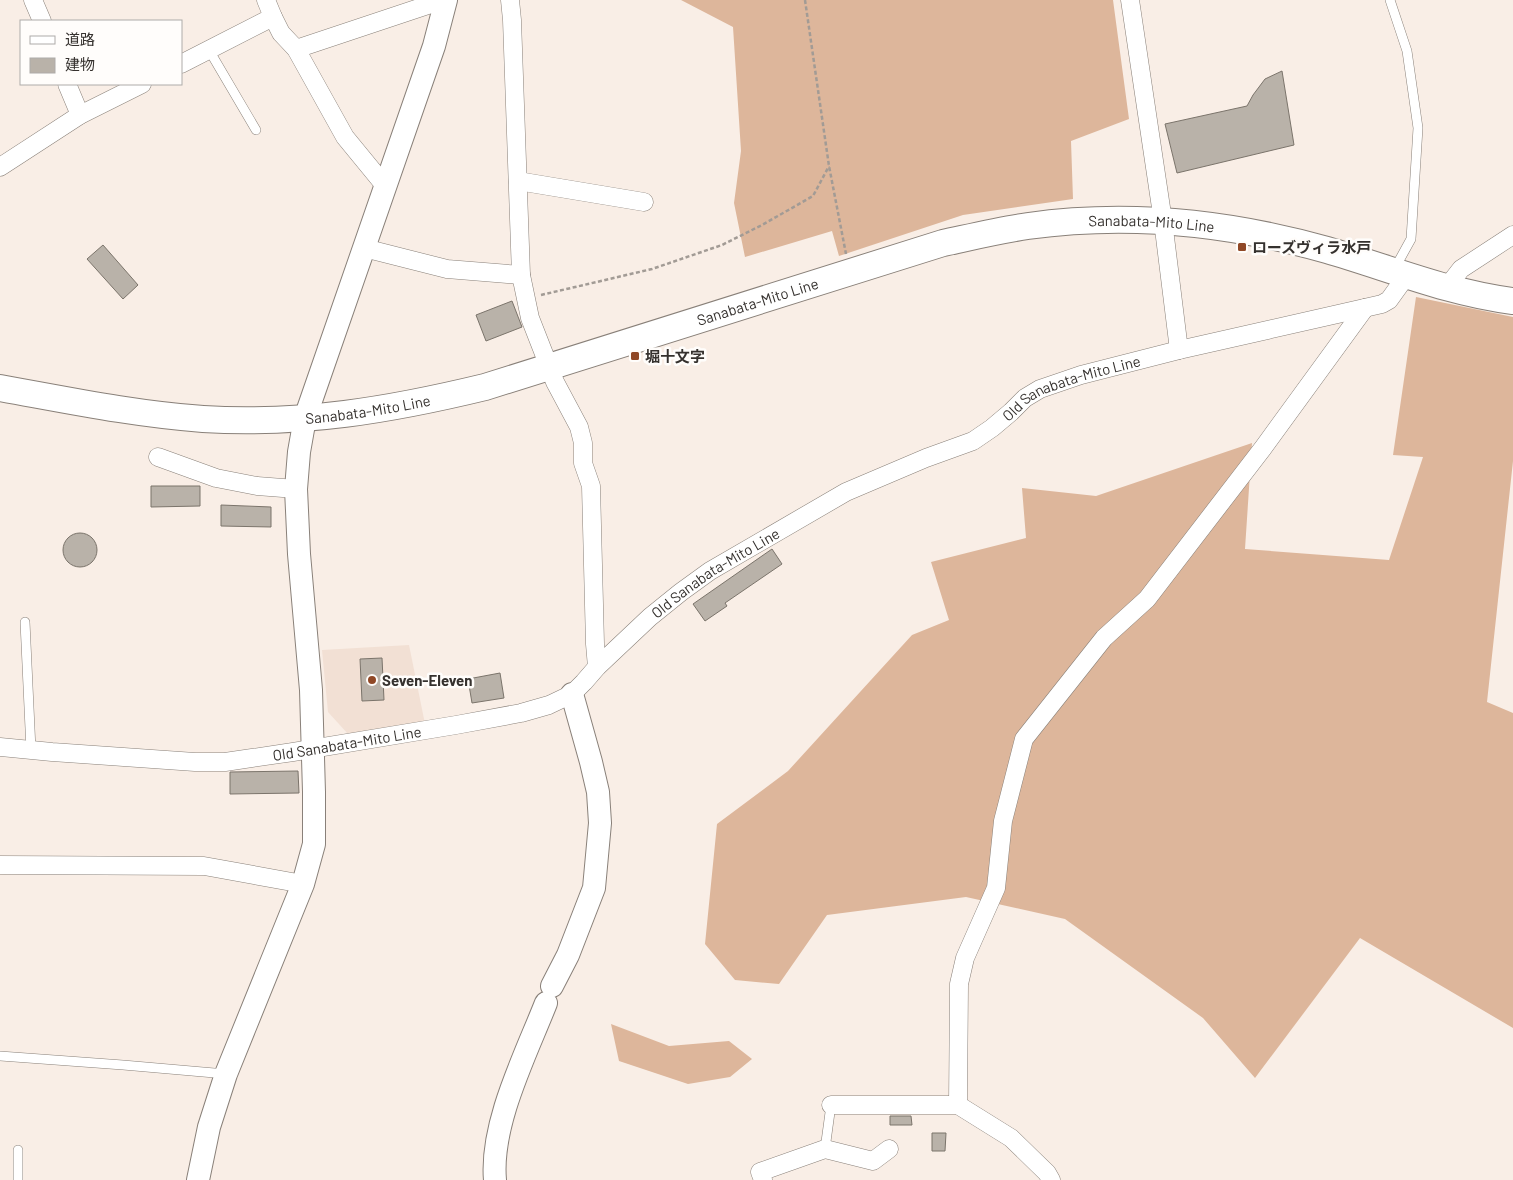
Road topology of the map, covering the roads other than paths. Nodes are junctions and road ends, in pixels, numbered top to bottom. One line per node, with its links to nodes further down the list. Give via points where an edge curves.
1 (33, 0): 8 (street)
2 (266, 0): 7 (street)
3 (445, 0): 9 (street); 18 (street, via 434,46)
4 (510, 0): 17 (street)
5 (1130, 0): 20 (street)
6 (1390, 0): 23 (lane, via 1407,51 1418,128 1411,239)
7 (273, 18): 9 (street, via 281,33); 10 (street)
8 (42, 20)
9 (296, 49): 18 (street, via 345,137)
10 (209, 50): 11 (street); 15 (lane)
11 (182, 64)
12 (67, 85): 14 (street)
13 (140, 85): 14 (street)
14 (80, 115): 16 (street)
15 (256, 130)
16 (0, 167)
17 (518, 181): 19 (street); 24 (street)
18 (386, 188): 22 (street)
19 (644, 202)
20 (1163, 221): 23 (main road, Sanabata-Mito Line, via 1282,238); 28 (street); 29 (main road, Sanabata-Mito Line, via 1029,226 943,243)
21 (1513, 235): 25 (street, via 1460,269)
22 (364, 248): 24 (street, via 447,268); 31 (street)
23 (1400, 273): 25 (main road, Sanabata-Mito Line); 27 (street, Old Sanabata-Mito Line, via 1389,300)
24 (521, 276): 29 (street, via 530,318)
25 (1447, 287): 26 (main road, Sanabata-Mito Line)
26 (1513, 301)
27 (1365, 308): 28 (street, Old Sanabata-Mito Line); 45 (street, via 1263,448 1147,598 1104,638 1024,738 1003,820 996,888 965,958 959,984)
28 (1179, 350): 35 (street, Old Sanabata-Mito Line, via 1040,389 973,441 846,492 710,570 650,617)
29 (550, 367): 31 (main road, Sanabata-Mito Line, via 432,400 363,413); 35 (street, via 579,427 583,462 591,486)
30 (0, 388): 31 (main road, Sanabata-Mito Line, via 74,402 204,419)
31 (305, 418): 33 (street)
32 (158, 457): 33 (street, via 216,478)
33 (296, 489): 38 (street)
34 (25, 622): 39 (lane)
35 (597, 667): 36 (street, Old Sanabata-Mito Line)
36 (572, 694): 38 (street, Old Sanabata-Mito Line, via 521,713); 51 (street, via 598,792 600,833 594,888 502,1118 496,1142)
37 (0, 747): 39 (street, Old Sanabata-Mito Line)
38 (313, 748): 39 (street, Old Sanabata-Mito Line, via 225,762); 41 (street, via 314,844)
39 (31, 750)
40 (0, 865): 41 (street, via 204,866)
41 (303, 884): 43 (street)
42 (0, 1056): 43 (lane)
43 (226, 1074): 50 (street, via 209,1127)
44 (831, 1105): 45 (street); 46 (lane)
45 (958, 1105): 53 (street, via 1011,1138)
46 (826, 1149): 47 (street, via 873,1160); 52 (street, via 760,1172)
47 (889, 1149)
48 (18, 1150): 49 (lane)
49 (18, 1180)
50 (198, 1180)
51 (495, 1180)
52 (762, 1180)
53 (1051, 1180)

